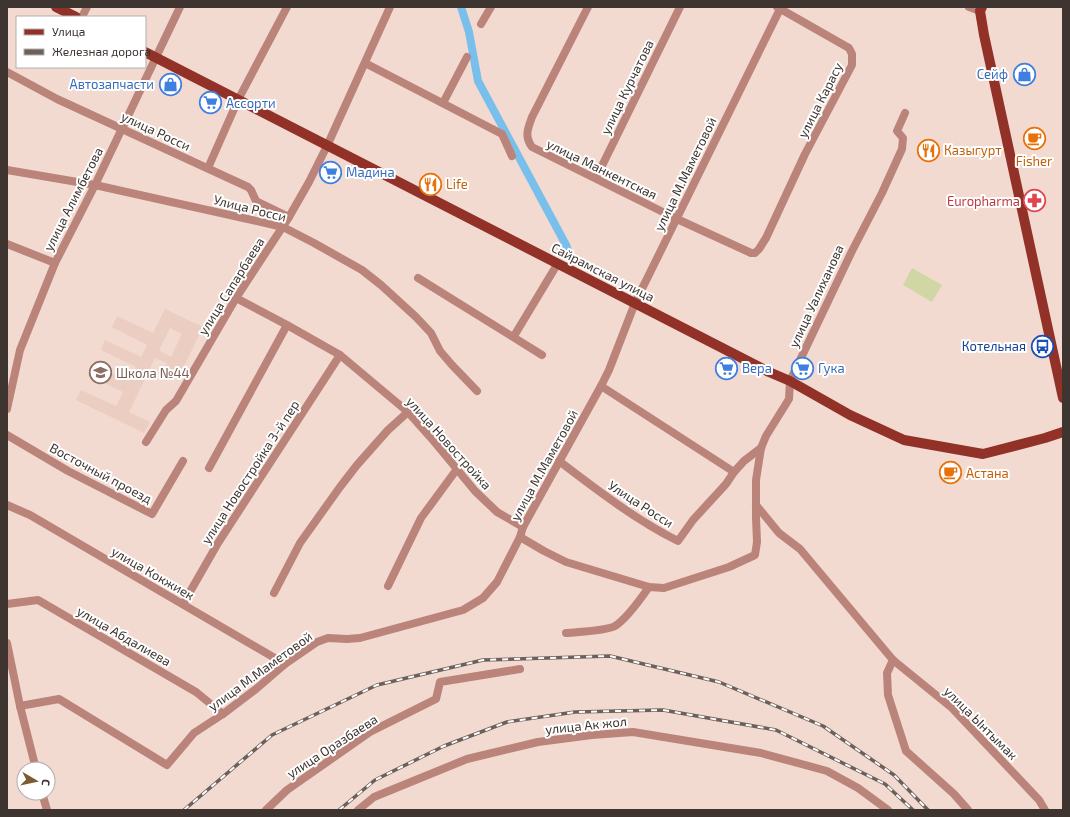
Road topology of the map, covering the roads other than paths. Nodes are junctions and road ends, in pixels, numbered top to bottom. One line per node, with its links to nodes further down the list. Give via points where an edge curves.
1 (56, 7): 12 (main road)
2 (87, 7): 13 (street)
3 (180, 7): 16 (street, улица Алимбетова)
4 (287, 7): 20 (street)
5 (390, 7): 18 (street, улица Сапарбаева)
6 (491, 7): 14 (street)
7 (588, 7): 28 (street, улица Манкентская, via 527,130 528,142 532,147)
8 (680, 7): 28 (street, улица Курчатова)
9 (779, 7): 31 (street, улица М.Маметовой); 33 (street, улица Карасу, via 849,48 852,65 805,154)
10 (969, 7): 11 (street)
11 (981, 9): 47 (main road, via 984,35)
12 (74, 16)
13 (82, 16)
14 (481, 24)
15 (146, 52): 16 (main road, Сайрамская улица)
16 (156, 57): 20 (main road, Сайрамская улица); 23 (street, улица Алимбетова)
17 (467, 57): 21 (street)
18 (365, 63): 21 (street); 24 (street, улица Сапарбаева)
19 (7, 72): 23 (street, улица Росси, via 57,99)
20 (238, 100): 24 (main road, Сайрамская улица); 26 (street)
21 (443, 104): 25 (street, via 502,134)
22 (905, 113): 44 (street, улица Уалиханова, via 897,131 903,138 902,148)
23 (122, 128): 26 (street, улица Росси); 29 (street, улица Алимбетова)
24 (327, 146): 30 (street, улица Сапарбаева); 36 (main road, Сайрамская улица)
25 (512, 156)
26 (208, 168): 30 (street, улица Росси, via 248,187 256,201)
27 (7, 170): 29 (street, Улица Росси)
28 (596, 178): 31 (street, улица Манкентская)
29 (95, 185): 32 (street, Улица Росси); 35 (street, улица Алимбетова)
30 (289, 217): 32 (street, улица Сапарбаева)
31 (677, 219): 33 (street, улица Манкентская, via 751,253 755,253); 39 (street, улица М.Маметовой)
32 (283, 227): 38 (street, улица Сапарбаева); 46 (street, Улица Росси, via 362,270 381,285 416,317 430,333 440,351)
33 (766, 238)
34 (7, 244): 35 (street)
35 (55, 263): 48 (street, улица Алимбетова, via 20,350)
36 (558, 263): 39 (main road, Сайрамская улица); 41 (street)
37 (418, 278): 41 (street)
38 (236, 298): 40 (street, улица Новостройка); 52 (street, улица Сапарбаева, via 176,401 166,410)
39 (635, 303): 44 (main road, Сайрамская улица); 45 (street, улица М.Маметовой)
40 (288, 325): 43 (street, улица Новостройка); 56 (street)
41 (514, 336): 42 (street)
42 (542, 354)
43 (340, 356): 49 (street, улица Новостройка); 67 (street, улица Новостройка 3-й пер, via 218,542)
44 (790, 381): 50 (main road, Сайрамская улица, via 850,415 904,440 983,454); 53 (street, улица Уалиханова, via 789,398)
45 (601, 386): 55 (street, улица М.Маметовой); 58 (street)
46 (477, 391)
47 (1063, 398)
48 (7, 409)
49 (408, 412): 57 (street, улица Новостройка); 65 (street, via 388,430 340,487 300,543)
50 (1063, 432)
51 (7, 435): 54 (street, Восточный проезд, via 68,471 152,514)
52 (146, 442)
53 (761, 448): 58 (street, Улица Росси); 60 (street, улица Уалиханова, via 756,480)
54 (183, 460)
55 (559, 461): 58 (street, Улица Росси, via 606,497 678,542 693,520); 61 (street, улица М.Маметовой)
56 (209, 468)
57 (457, 469): 61 (street, улица Новостройка, via 496,512); 63 (street, via 421,518)
58 (734, 472)
59 (7, 505): 67 (street, улица Кокжиек, via 30,515)
60 (756, 505): 64 (street, улица Уалиханова, via 757,551 752,557 664,588); 70 (street, улица Ынтымак, via 779,533 800,549)
61 (523, 527): 62 (street, улица М.Маметовой)
62 (520, 537): 64 (street, улица Уалиханова, via 566,562); 71 (street, улица М.Маметовой, via 497,582 483,598 463,610 360,638 328,638 317,642)
63 (388, 586)
64 (650, 587): 68 (street, via 616,626)
65 (274, 593)
66 (7, 604): 74 (street, улица Абдалиева, via 38,600 196,692)
67 (183, 604): 71 (street, улица Кокжиек)
68 (566, 633)
69 (7, 643): 73 (street)
70 (893, 660): 79 (street, via 887,673 888,694 906,751); 80 (street, улица Ынтымак, via 952,708 1039,800)
71 (285, 664): 74 (street, улица М.Маметовой)
72 (520, 669): 76 (street, улица Оразбаева, via 440,682 436,699 370,732 286,790)
73 (20, 706): 74 (street, улица М.Маметовой, via 59,699 167,765 194,733); 75 (street)
74 (223, 714)
75 (34, 761)
76 (266, 810)
77 (358, 810): 78 (street, улица Ак жол, via 374,797 467,759 538,742 633,732 761,753 827,771 858,788)
78 (888, 810)
79 (968, 810)
80 (1045, 810)

